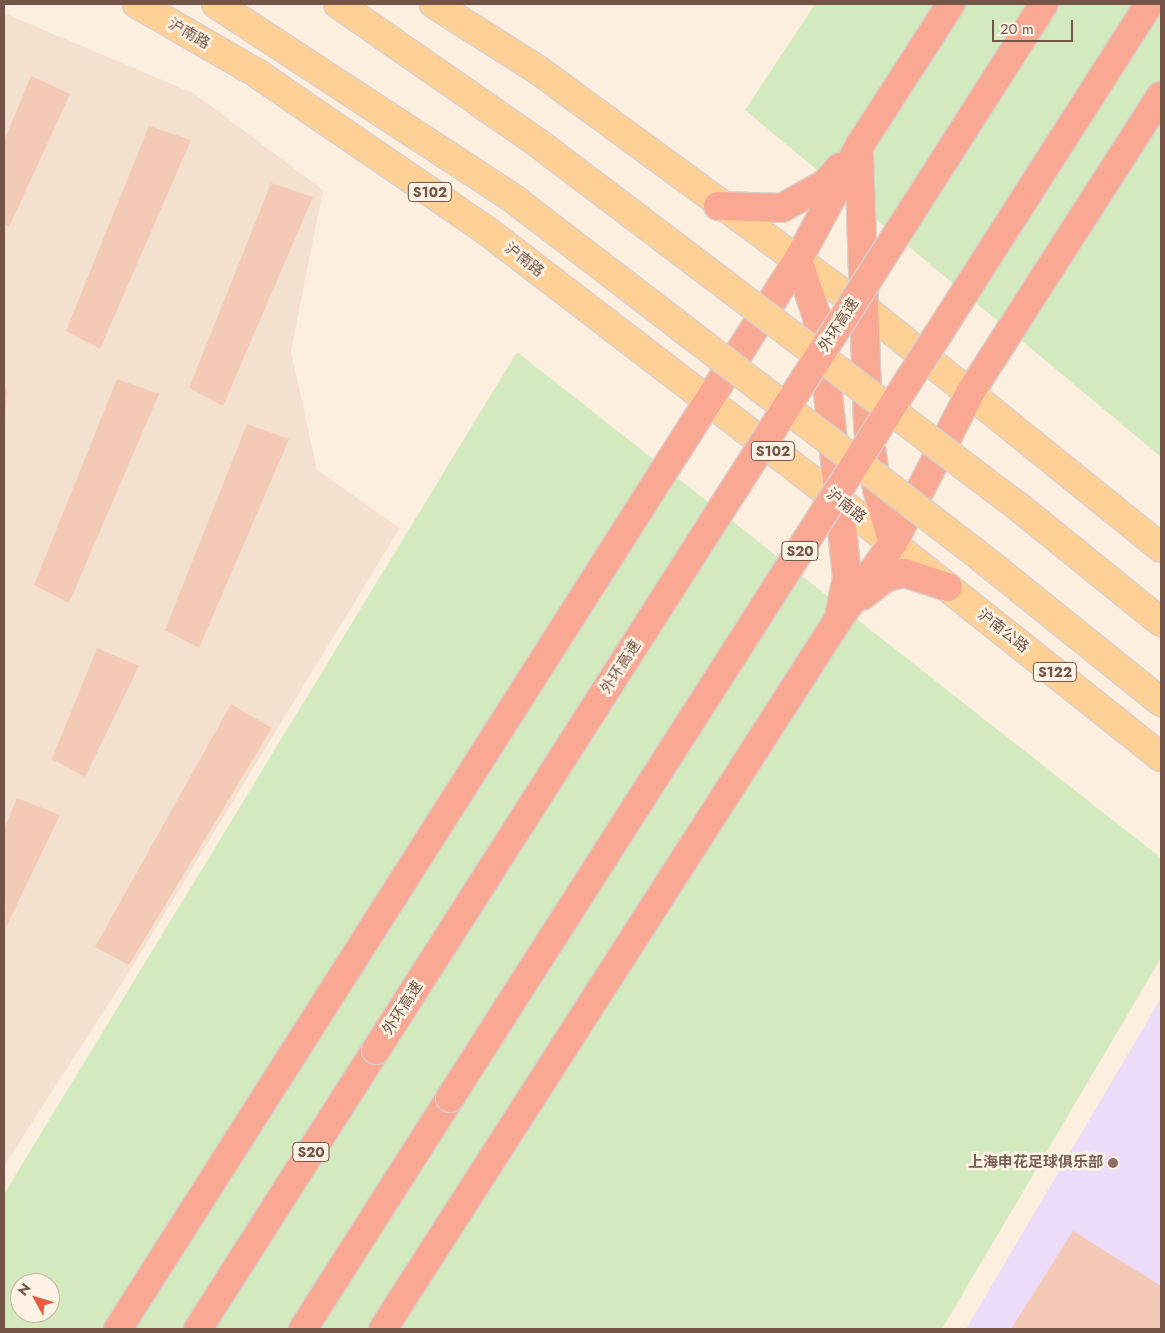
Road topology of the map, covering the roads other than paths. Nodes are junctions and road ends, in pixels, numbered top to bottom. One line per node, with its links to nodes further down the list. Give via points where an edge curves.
1 (137, 4): 14 (main road, 沪南路 / S102, via 258,74 487,231)
2 (216, 4): 21 (main road, bridge, via 515,200 982,558)
3 (338, 4): 20 (main road, bridge, via 546,149 1020,508)
4 (434, 4): 10 (main road, via 538,70)
5 (951, 4): 9 (highway)
6 (1044, 4): 24 (highway, 外环高速 / S20, bridge)
7 (1149, 4): 25 (highway, S20, bridge)
8 (1161, 96): 13 (highway)
9 (860, 145): 10 (highway, via 826,183 782,208); 11 (highway); 12 (highway, via 858,220)
10 (718, 206): 11 (main road)
11 (798, 260): 12 (main road); 14 (highway); 15 (highway, via 817,317)
12 (865, 309): 13 (main road); 16 (highway, via 868,427 877,489)
13 (970, 393): 16 (highway); 17 (main road)
14 (707, 402): 15 (main road, 沪南路 / S102); 23 (highway)
15 (840, 501): 16 (main road, 沪南路 / S102); 19 (highway, via 847,578)
16 (893, 543): 18 (main road, 沪南公路 / S122); 19 (highway)
17 (1161, 548)
18 (948, 587): 19 (highway, via 904,573 885,578); 22 (main road, 沪南公路 / S122)
19 (838, 620): 26 (highway)
20 (1161, 622)
21 (1161, 702)
22 (1161, 757)
23 (118, 1329)
24 (198, 1329)
25 (303, 1329)
26 (383, 1329)

